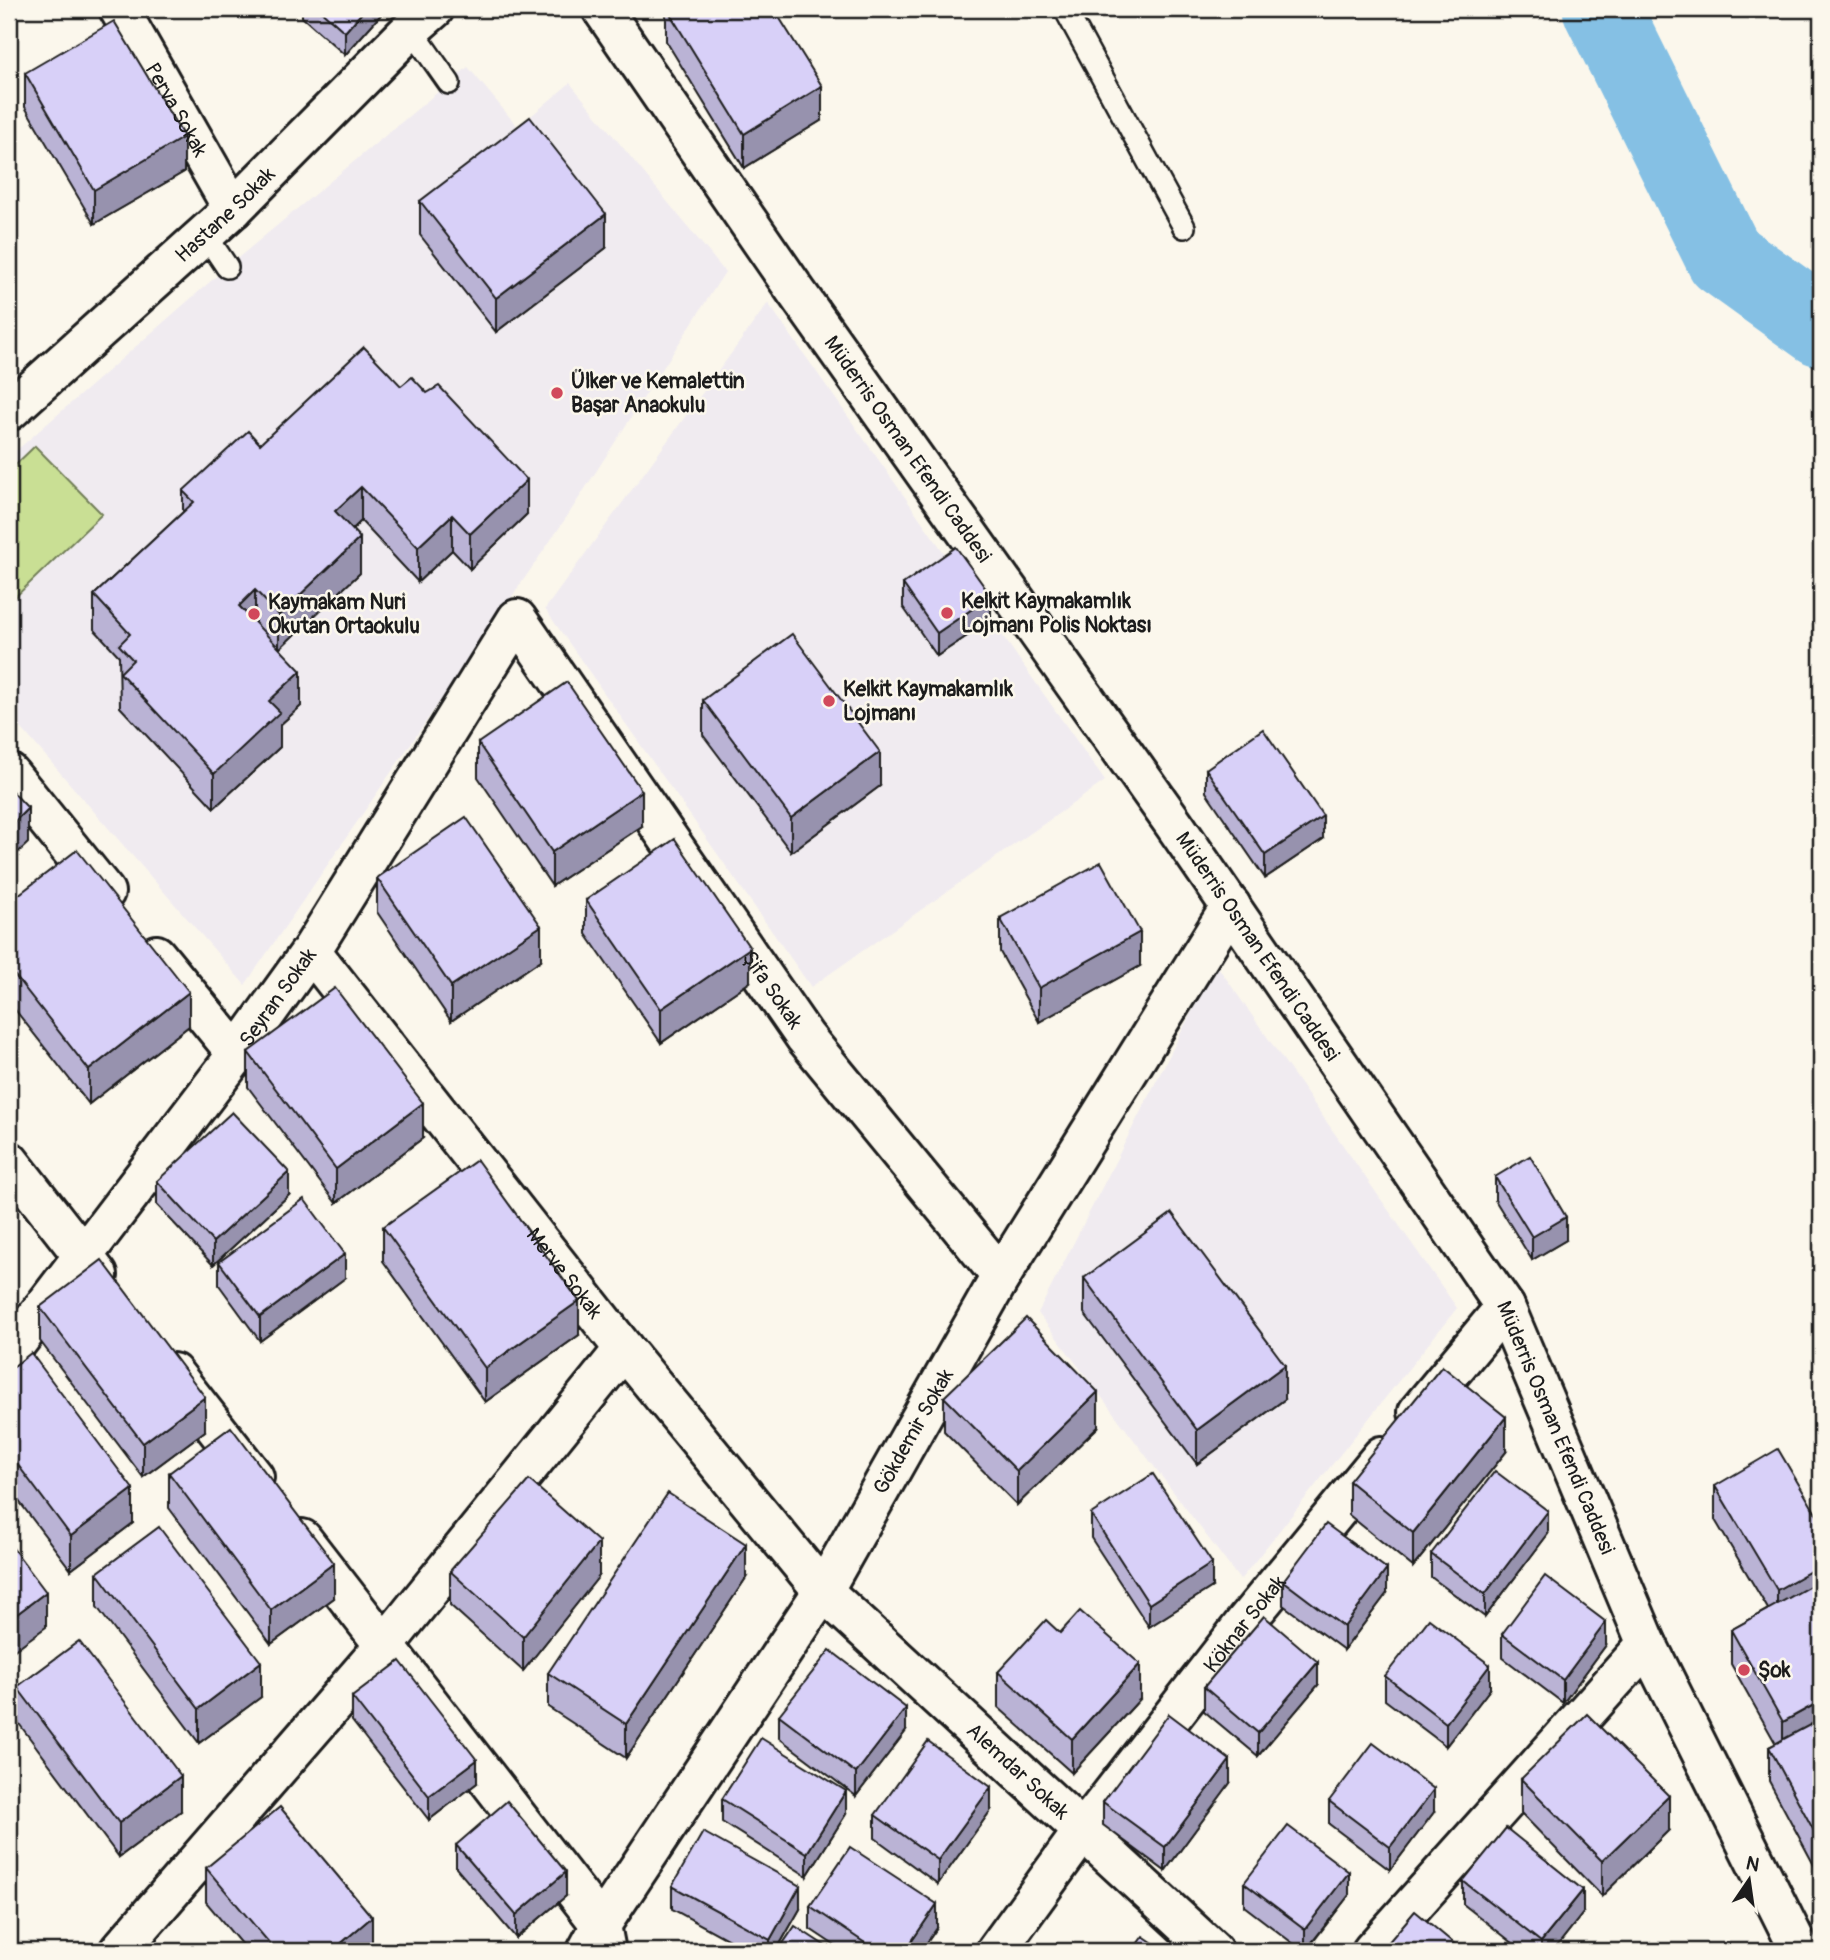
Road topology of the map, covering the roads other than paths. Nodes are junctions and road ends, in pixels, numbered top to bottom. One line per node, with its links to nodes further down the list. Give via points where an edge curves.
1 (120, 9): 6 (street, Perva Sokak)
2 (602, 9): 13 (street, Müderris Osman Efendi Caddesi)
3 (1065, 9): 7 (lane)
4 (423, 19): 5 (lane); 6 (street, Hastane Sokak)
5 (449, 83)
6 (233, 209): 8 (street, Hastane Sokak)
7 (1184, 227)
8 (205, 234): 9 (lane); 10 (street, Hastane Sokak)
9 (226, 267)
10 (9, 411)
11 (517, 618): 14 (street, Seyran Sokak); 18 (street, Şifa Sokak, via 804,1037)
12 (9, 773): 15 (street)
13 (1231, 906): 18 (street, Gökdemir Sokak); 20 (street, Müderris Osman Efendi Caddesi)
14 (311, 951): 15 (street, Seyran Sokak); 22 (street, Merve Sokak)
15 (237, 1054): 17 (street, Seyran Sokak)
16 (9, 1161): 17 (street)
17 (83, 1256): 19 (street); 23 (street, Seyran Sokak)
18 (1001, 1276): 24 (street, Gökdemir Sokak)
19 (116, 1299)
20 (1505, 1307): 25 (street, Müderris Osman Efendi Caddesi); 27 (street, Köknar Sokak, via 1247,1620)
21 (150, 1343): 26 (street)
22 (624, 1349): 24 (street, Merve Sokak); 26 (street)
23 (9, 1353)
24 (823, 1591): 27 (street, Alemdar Sokak); 28 (street, Gökdemir Sokak)
25 (1647, 1644): 32 (street); 33 (street, Müderris Osman Efendi Caddesi)
26 (385, 1645): 28 (street); 29 (street)
27 (1083, 1830): 30 (street, Köknar Sokak); 31 (street, Alemdar Sokak)
28 (598, 1942)
29 (119, 1951)
30 (996, 1951)
31 (1213, 1951)
32 (1372, 1951)
33 (1800, 1951)

